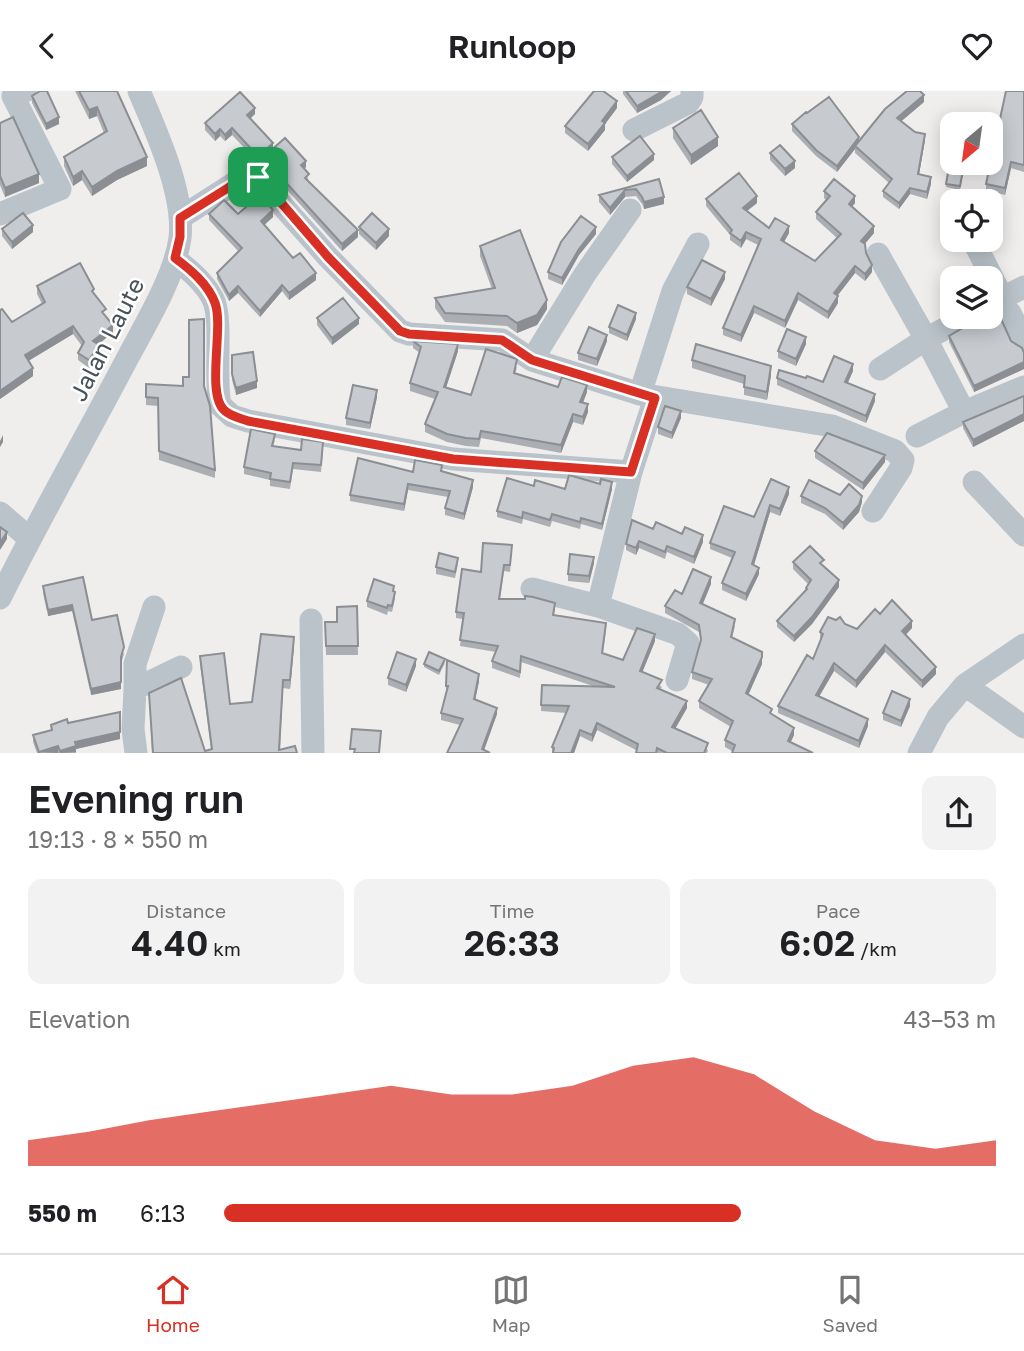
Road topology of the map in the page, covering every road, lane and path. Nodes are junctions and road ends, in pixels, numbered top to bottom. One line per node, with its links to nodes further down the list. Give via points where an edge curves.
1 (139, 91): 7 (street, Jalan Laute, via 170,171)
2 (692, 91): 4 (street, via 688,103)
3 (13, 96): 6 (street, via 60,189)
4 (634, 130)
5 (630, 209): 17 (street)
6 (0, 214)
7 (180, 218): 10 (street, Jalan Laute); 17 (street, via 255,175 400,331 502,340)
8 (698, 244): 20 (street, via 673,291)
9 (877, 254): 15 (street)
10 (175, 258): 23 (street, via 190,269 214,301 218,398 232,416 453,459); 28 (street, Jalan Laute, via 150,316)
11 (1024, 287): 12 (street)
12 (1003, 303)
13 (1003, 308): 16 (street)
14 (945, 329): 15 (street)
15 (926, 339): 18 (street); 21 (street)
16 (1024, 341)
17 (532, 360): 20 (street)
18 (880, 369)
19 (1024, 387): 21 (street)
20 (647, 396): 23 (street); 25 (street, via 832,426 895,451 903,464)
21 (964, 412): 22 (street)
22 (917, 436)
23 (631, 472): 31 (street)
24 (974, 482): 27 (street)
25 (873, 511)
26 (0, 513): 28 (street)
27 (1024, 535)
28 (29, 538): 30 (street, Jalan Laute)
29 (532, 589): 31 (street)
30 (0, 598)
31 (598, 605): 36 (street, via 685,639 687,651)
32 (154, 607): 38 (street, via 135,664)
33 (311, 621): 41 (street)
34 (1024, 645): 37 (street)
35 (181, 667): 38 (street)
36 (677, 680)
37 (965, 685): 39 (street); 42 (street, via 938,717)
38 (135, 689): 40 (street)
39 (1024, 727)
40 (136, 753)
41 (313, 753)
42 (919, 753)

